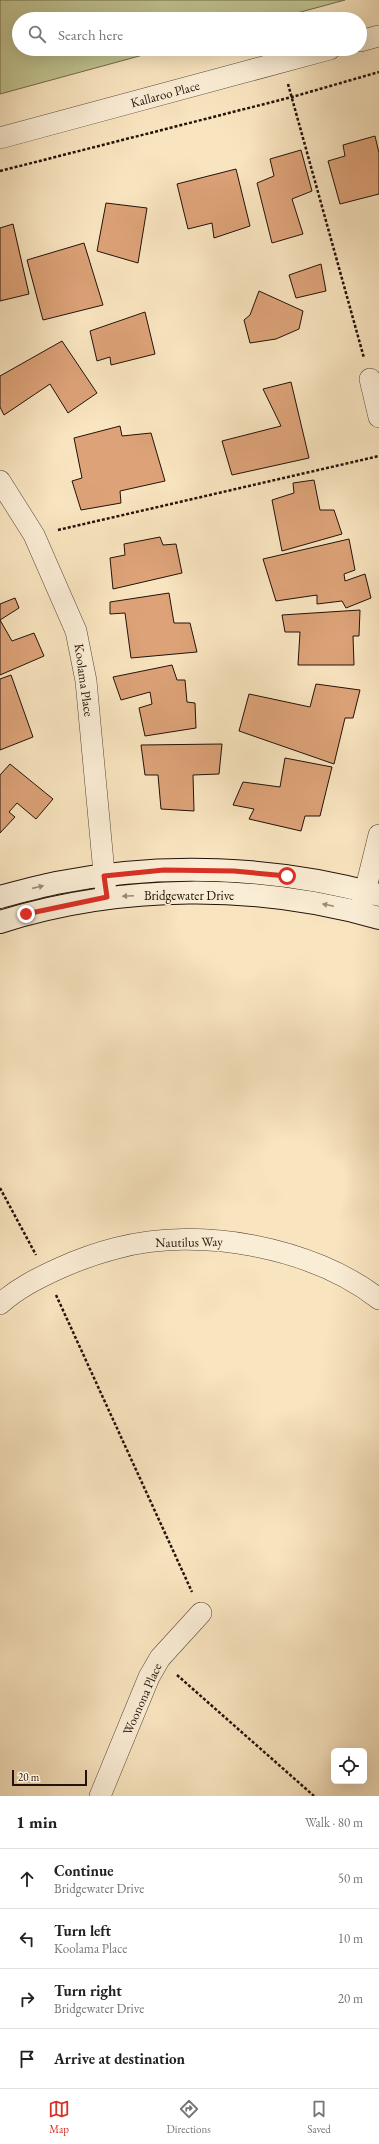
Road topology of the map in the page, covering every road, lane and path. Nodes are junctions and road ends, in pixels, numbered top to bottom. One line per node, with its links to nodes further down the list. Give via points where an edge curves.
1 (379, 36): 2 (street)
2 (367, 39)
3 (304, 56): 4 (street, Kallaroo Place)
4 (282, 62): 6 (path); 7 (street, Kallaroo Place)
5 (379, 72): 6 (path)
6 (292, 97): 8 (path); 9 (path)
7 (0, 138)
8 (0, 171)
9 (370, 379): 10 (street)
10 (379, 417)
11 (379, 456): 13 (path)
12 (0, 481): 13 (street, Koolama Place)
13 (34, 535): 15 (street, Koolama Place, via 68,610 82,656)
14 (379, 835): 16 (street)
15 (104, 876): 16 (street, Bridgewater Drive, via 164,870 234,871 287,876); 17 (street, Bridgewater Drive, one-way to 15, via 57,883); 18 (street, Koolama Place)
16 (372, 893): 19 (street)
17 (0, 897)
18 (107, 897): 19 (street, Bridgewater Drive, one-way to 18, via 308,901 258,895 184,893); 20 (street, Bridgewater Drive)
19 (370, 915)
20 (0, 922)
21 (0, 1188): 22 (path)
22 (46, 1274): 23 (street, Nautilus Way, via 118,1247 195,1240 234,1242 271,1249 310,1261 344,1277); 24 (street, Nautilus Way, via 26,1284); 25 (path)
23 (379, 1300)
24 (0, 1304)
25 (201, 1613): 26 (street, Woonona Place)
26 (160, 1658): 27 (street, Woonona Place, via 149,1677); 28 (path)
27 (100, 1796)
28 (314, 1796)

